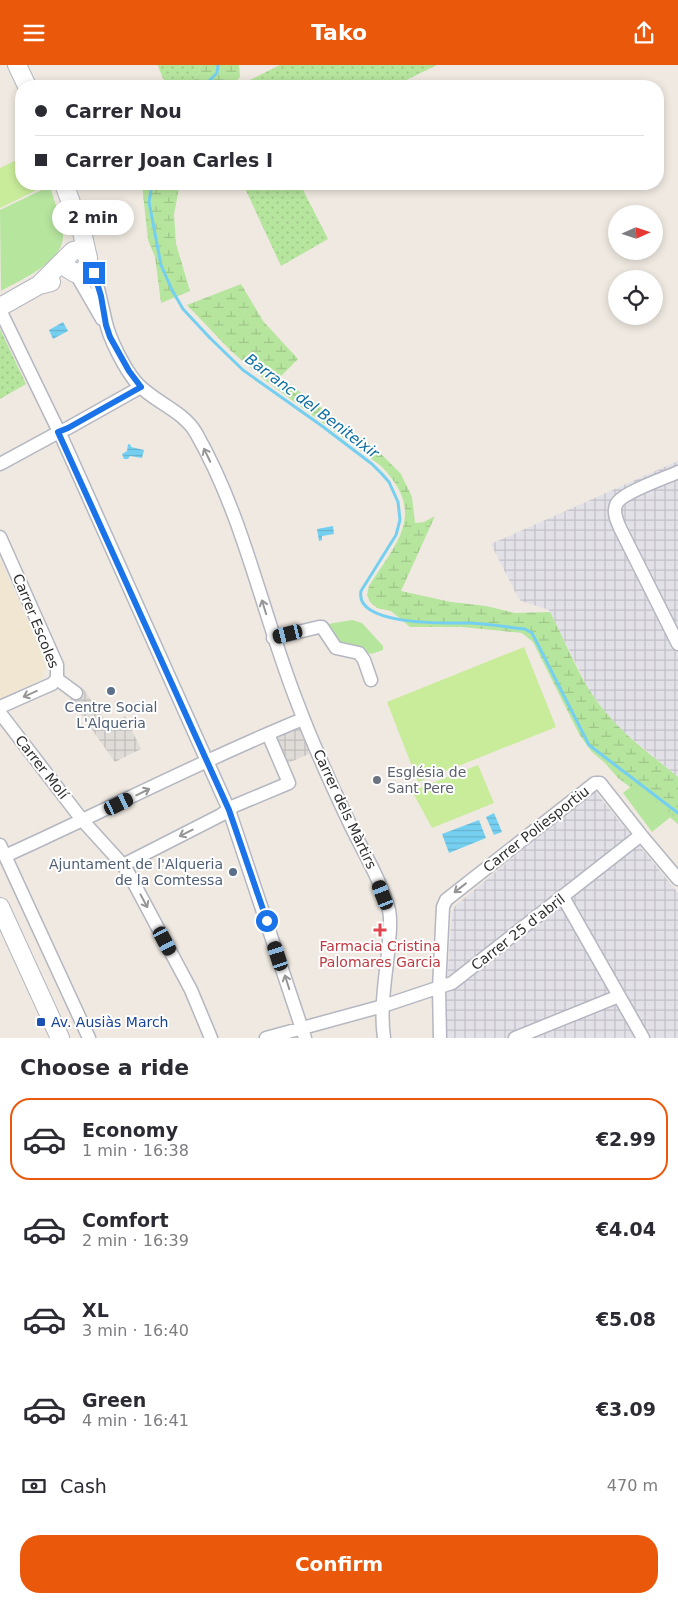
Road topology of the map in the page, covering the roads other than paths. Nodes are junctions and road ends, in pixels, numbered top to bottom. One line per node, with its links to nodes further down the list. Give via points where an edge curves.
1 (17, 65): 2 (street)
2 (24, 80)
3 (60, 190): 5 (street)
4 (66, 190): 5 (street, via 82,232)
5 (77, 263): 6 (street); 7 (street); 7 (street, via 101,296)
6 (0, 309): 9 (street)
7 (106, 325): 8 (street, Carrer dels Màrtirs, via 121,358)
8 (141, 387): 9 (street); 13 (street, Carrer dels Màrtirs, one-way to 8, via 234,513 197,434)
9 (58, 432): 10 (street); 22 (street)
10 (0, 464)
11 (678, 472): 14 (street, via 623,497 616,505 620,528)
12 (0, 537): 15 (street, Carrer Escoles, via 57,665)
13 (273, 638): 16 (street, via 322,627 336,647 359,653); 20 (street, Carrer dels Màrtirs)
14 (678, 644)
15 (57, 679): 17 (street); 18 (street, one-way to 18)
16 (371, 680)
17 (76, 693)
18 (0, 707)
19 (0, 713): 24 (street, Carrer Molí)
20 (304, 719): 21 (street); 33 (street, Carrer dels Màrtirs, via 388,909 390,928)
21 (266, 734): 22 (street); 23 (street, via 289,783)
22 (207, 762): 23 (street); 24 (street, one-way to 22)
23 (229, 810): 27 (street, one-way to 27); 34 (street, one-way to 23)
24 (83, 821): 26 (street); 27 (street, Carrer Molí)
25 (641, 835): 28 (street, Carrer Poliesportiu); 29 (street, Carrer 25 d'abril); 31 (street, Carrer Poliesportiu, one-way to 31, via 600,783 595,783 446,899)
26 (3, 851): 36 (street)
27 (123, 865): 37 (street, Carrer Molí, one-way to 37, via 191,990)
28 (678, 879)
29 (563, 897): 31 (street, Carrer 25 d'abril, via 452,983); 32 (street)
30 (0, 907): 35 (street)
31 (439, 988): 33 (street, Carrer 25 d'abril); 40 (street, Carrer Poliesportiu)
32 (619, 996): 41 (street); 42 (street)
33 (383, 1006): 34 (street, Carrer 25 d'abril); 39 (street, Carrer dels Màrtirs)
34 (304, 1033): 38 (street, Carrer 25 d'abril)
35 (60, 1038)
36 (89, 1038)
37 (211, 1038)
38 (266, 1038)
39 (384, 1038)
40 (440, 1038)
41 (515, 1038)
42 (643, 1038)

